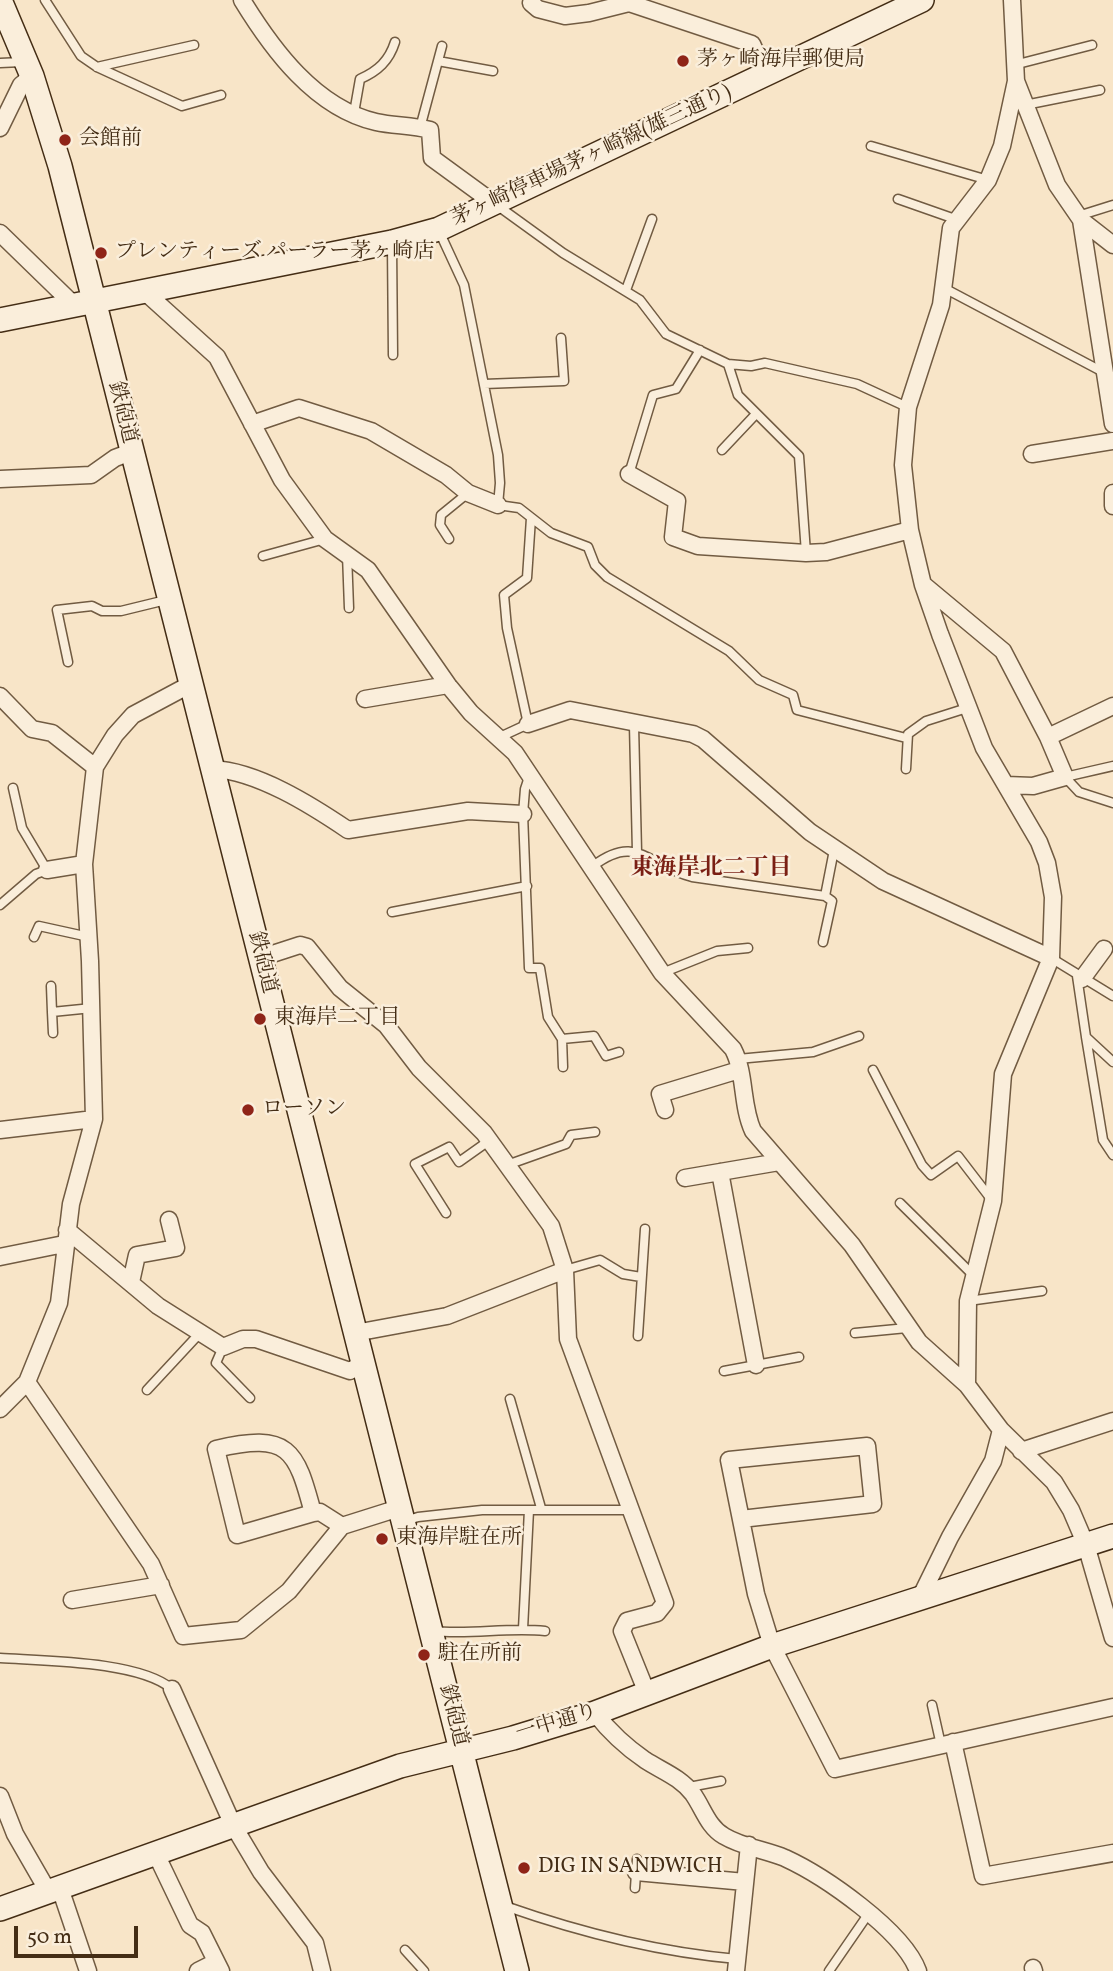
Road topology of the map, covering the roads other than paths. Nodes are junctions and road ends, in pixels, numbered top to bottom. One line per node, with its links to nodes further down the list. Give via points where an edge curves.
1 (0, 0): 16 (street, 鉄砲道)
2 (44, 0): 15 (lane, via 81,56)
3 (242, 0): 23 (street, via 301,78)
4 (922, 0): 8 (street, 茅ヶ崎停車場茅ヶ崎線(雄三通り))
5 (1012, 0): 18 (street)
6 (531, 1): 7 (street, via 538,9 565,16)
7 (635, 2): 19 (street, via 752,44)
8 (897, 5): 19 (street, 茅ヶ崎停車場茅ヶ崎線(雄三通り))
9 (395, 42): 23 (lane, via 390,57 360,79)
10 (194, 45): 15 (lane)
11 (1092, 45): 18 (lane)
12 (442, 46): 13 (lane)
13 (438, 61): 17 (lane); 25 (lane)
14 (0, 63): 16 (lane)
15 (97, 67): 21 (lane, via 182,106)
16 (29, 69): 24 (street); 41 (street, 鉄砲道, via 60,166)
17 (493, 71)
18 (1015, 73): 22 (street); 27 (street, via 1002,146)
19 (766, 75): 29 (street, 茅ヶ崎停車場茅ヶ崎線(雄三通り))
20 (1100, 90): 22 (lane)
21 (221, 94)
22 (1025, 105): 31 (street, via 1057,185)
23 (354, 113): 25 (street)
24 (0, 128)
25 (420, 128): 29 (street, via 429,130 432,158)
26 (871, 146): 27 (lane)
27 (988, 180): 33 (street)
28 (898, 199): 33 (lane)
29 (495, 204): 34 (street, 茅ヶ崎停車場茅ヶ崎線(雄三通り)); 39 (lane, via 563,253)
30 (1113, 205): 31 (lane)
31 (1079, 218): 37 (street); 47 (street)
32 (652, 219): 39 (lane)
33 (955, 219): 38 (street)
34 (439, 229): 36 (street, 茅ヶ崎停車場茅ヶ崎線(雄三通り)); 48 (lane, via 464,285)
35 (0, 233): 41 (street)
36 (392, 242): 40 (street, 茅ヶ崎停車場茅ヶ崎線(雄三通り)); 45 (lane)
37 (1113, 245)
38 (944, 288): 47 (lane); 49 (street)
39 (626, 290): 44 (lane, via 640,300 666,334)
40 (144, 291): 41 (street, 茅ヶ崎停車場茅ヶ崎線(雄三通り)); 51 (street, via 218,357)
41 (83, 303): 42 (street, 茅ヶ崎停車場茅ヶ崎線(雄三通り)); 55 (street, 鉄砲道)
42 (0, 320)
43 (561, 338): 48 (lane, via 564,381)
44 (700, 350): 46 (lane); 57 (lane, via 676,389 653,395)
45 (393, 355)
46 (728, 364): 49 (lane, via 765,363 857,384); 50 (lane, via 737,395)
47 (1103, 372): 52 (street)
48 (484, 384): 61 (lane, via 498,455)
49 (908, 407): 64 (street, via 903,465)
50 (756, 414): 54 (lane); 67 (lane, via 799,456)
51 (252, 424): 59 (street, via 299,408 371,431); 65 (street, via 282,480)
52 (1113, 424)
53 (1113, 440): 56 (street)
54 (722, 450)
55 (131, 452): 58 (street, via 91,475); 71 (street, 鉄砲道)
56 (1032, 454)
57 (629, 474): 67 (street, via 677,501 673,537 698,546)
58 (0, 479)
59 (468, 493): 61 (street); 66 (lane, via 441,515 440,525)
60 (1113, 493): 62 (street)
61 (498, 505): 63 (lane, via 519,508)
62 (1113, 506)
63 (531, 518): 80 (lane, via 527,578 504,595); 84 (lane, via 551,533 588,547 595,565 607,577 729,651 759,680 793,695 797,710)
64 (910, 530): 67 (street); 70 (street)
65 (325, 539): 68 (street); 69 (lane)
66 (449, 539)
67 (806, 553)
68 (347, 554): 72 (lane); 75 (street, via 379,584)
69 (262, 556)
70 (923, 585): 79 (street); 83 (street, via 1003,651)
71 (169, 600): 73 (lane, via 121,611 92,606 57,610); 74 (street, 鉄砲道)
72 (349, 608)
73 (68, 662)
74 (191, 684): 86 (street, via 133,715); 87 (street, 鉄砲道)
75 (448, 685): 77 (street); 82 (street, via 471,713)
76 (0, 696): 86 (street, via 32,729 52,733)
77 (365, 699)
78 (1113, 706): 83 (street)
79 (967, 708): 84 (lane, via 926,721); 91 (street)
80 (528, 724): 81 (street, via 570,710); 82 (lane)
81 (634, 724): 95 (street, via 703,739); 96 (lane)
82 (500, 737): 89 (street)
83 (1048, 737): 90 (street)
84 (906, 738): 88 (lane)
85 (1113, 766): 90 (lane)
86 (95, 767): 97 (street)
87 (213, 769): 94 (street, via 234,770 316,809 348,830 468,811); 109 (street, 鉄砲道)
88 (906, 769)
89 (530, 774): 94 (lane); 98 (street)
90 (1065, 776): 91 (street, via 1032,786); 93 (lane, via 1079,792)
91 (1006, 785): 110 (street, via 1047,863 1053,897)
92 (13, 788): 99 (lane, via 22,828)
93 (1113, 803)
94 (523, 814): 100 (lane)
95 (834, 850): 101 (lane); 110 (street, via 883,881)
96 (637, 852): 98 (lane, via 612,852); 101 (lane, via 682,874)
97 (84, 864): 99 (street); 105 (street)
98 (593, 866): 111 (street)
99 (47, 870): 102 (lane)
100 (527, 886): 103 (lane); 120 (lane, via 529,968 540,968 548,1017)
101 (825, 895): 106 (lane, via 832,901)
102 (0, 905)
103 (392, 912)
104 (34, 937): 105 (lane, via 39,926)
105 (89, 937): 115 (street)
106 (823, 942)
107 (748, 948): 111 (lane, via 717,951)
108 (1104, 949): 112 (street)
109 (260, 958): 130 (street, via 300,945 307,947 329,976 386,1025 419,1068); 150 (street, 鉄砲道)
110 (1051, 958): 112 (lane); 136 (street, via 1003,1074)
111 (662, 973): 123 (street, via 724,1038)
112 (1079, 977): 114 (lane); 119 (lane)
113 (51, 986): 116 (lane)
114 (1113, 996)
115 (92, 1009): 116 (lane); 127 (street)
116 (52, 1012): 117 (lane)
117 (53, 1033)
118 (859, 1036): 123 (lane, via 813,1052)
119 (1086, 1037): 122 (lane); 131 (lane, via 1103,1140)
120 (562, 1038): 121 (lane, via 594,1036 606,1056); 124 (lane)
121 (618, 1052)
122 (1113, 1062)
123 (738, 1065): 126 (street, via 660,1094); 132 (street, via 747,1119)
124 (563, 1067)
125 (873, 1070): 136 (lane, via 931,1175 958,1156)
126 (665, 1110)
127 (94, 1119): 128 (street); 141 (street)
128 (0, 1130)
129 (595, 1132): 133 (lane, via 572,1135 566,1144)
130 (490, 1140): 133 (street); 138 (lane, via 459,1162 449,1147 415,1164)
131 (1113, 1155)
132 (779, 1162): 134 (street); 149 (street, via 852,1245)
133 (507, 1165): 143 (street, via 551,1226)
134 (720, 1172): 135 (street); 157 (street)
135 (685, 1178)
136 (993, 1201): 144 (street)
137 (900, 1203): 144 (lane)
138 (446, 1213)
139 (169, 1220): 146 (street, via 176,1248 137,1255)
140 (645, 1228): 145 (lane)
141 (66, 1237): 142 (street); 146 (street); 159 (street, via 59,1303)
142 (0, 1257)
143 (565, 1270): 145 (lane, via 600,1260 623,1274); 150 (street, via 447,1316); 170 (street, via 568,1339)
144 (973, 1275): 148 (street)
145 (641, 1277): 153 (lane)
146 (131, 1282): 152 (street)
147 (1042, 1291): 148 (lane)
148 (968, 1301): 160 (street)
149 (907, 1328): 151 (lane); 160 (street)
150 (355, 1333): 156 (street, 鉄砲道)
151 (855, 1333)
152 (200, 1334): 154 (street); 161 (lane)
153 (638, 1336)
154 (223, 1347): 156 (street, via 257,1339 350,1371); 162 (lane, via 216,1363)
155 (799, 1357): 157 (lane)
156 (363, 1363): 172 (street, 鉄砲道)
157 (755, 1364): 158 (lane)
158 (724, 1371)
159 (27, 1382): 164 (street); 177 (street, via 120,1516)
160 (967, 1385): 166 (street)
161 (147, 1390)
162 (250, 1398)
163 (510, 1399): 168 (lane)
164 (0, 1409)
165 (1113, 1421): 167 (street)
166 (1001, 1430): 167 (street); 178 (street, via 993,1461)
167 (1021, 1451): 176 (street, via 1054,1482)
168 (541, 1508): 169 (lane); 170 (lane)
169 (529, 1510): 172 (lane); 180 (lane)
170 (632, 1510): 187 (street, via 665,1603 657,1613 627,1621 622,1631)
171 (313, 1513): 171 (street, via 237,1535 216,1449 238,1444 274,1444 286,1449 301,1467); 174 (street, via 320,1512)
172 (401, 1515): 174 (street); 181 (street, 鉄砲道)
173 (741, 1519): 173 (street, via 873,1504 867,1446 729,1460); 184 (street)
174 (342, 1526): 177 (street, via 289,1591 242,1630 183,1636)
175 (1113, 1536): 176 (street, 一中通り)
176 (1086, 1545): 178 (street, 一中通り); 183 (street)
177 (161, 1585): 179 (street)
178 (920, 1598): 184 (street, 一中通り)
179 (72, 1600)
180 (523, 1629): 181 (lane, via 469,1634); 182 (lane)
181 (430, 1630): 192 (street, 鉄砲道)
182 (545, 1631)
183 (1113, 1638)
184 (772, 1646): 187 (street, 一中通り); 191 (street, via 835,1769)
185 (0, 1658): 186 (lane, via 79,1663 149,1675)
186 (172, 1689): 196 (street)
187 (647, 1693): 190 (street, 一中通り)
188 (932, 1704): 191 (lane)
189 (1113, 1707): 191 (street)
190 (595, 1713): 192 (street, 一中通り); 194 (street, via 609,1731)
191 (947, 1743): 198 (street, via 983,1876)
192 (461, 1750): 196 (street, 一中通り, via 400,1766); 203 (street, 鉄砲道)
193 (721, 1781): 194 (lane)
194 (686, 1788): 197 (street, via 711,1825 725,1837)
195 (0, 1797): 202 (street, via 15,1834)
196 (233, 1825): 199 (street, 一中通り); 211 (street, via 261,1872 315,1943)
197 (748, 1845): 201 (street); 205 (street, via 810,1871)
198 (1113, 1853)
199 (156, 1854): 202 (street, 一中通り); 208 (street, via 190,1925 202,1933)
200 (636, 1873): 201 (street)
201 (745, 1882): 207 (street)
202 (54, 1890): 204 (street, 一中通り); 209 (street)
203 (499, 1904): 207 (lane, via 545,1920); 213 (street, 鉄砲道)
204 (0, 1909)
205 (869, 1913): 214 (lane); 215 (street, via 901,1945)
206 (405, 1950): 212 (lane)
207 (736, 1965)
208 (218, 1967): 210 (street)
209 (88, 1971)
210 (198, 1971)
211 (322, 1971)
212 (424, 1971)
213 (517, 1971)
214 (829, 1971)
215 (918, 1971)

